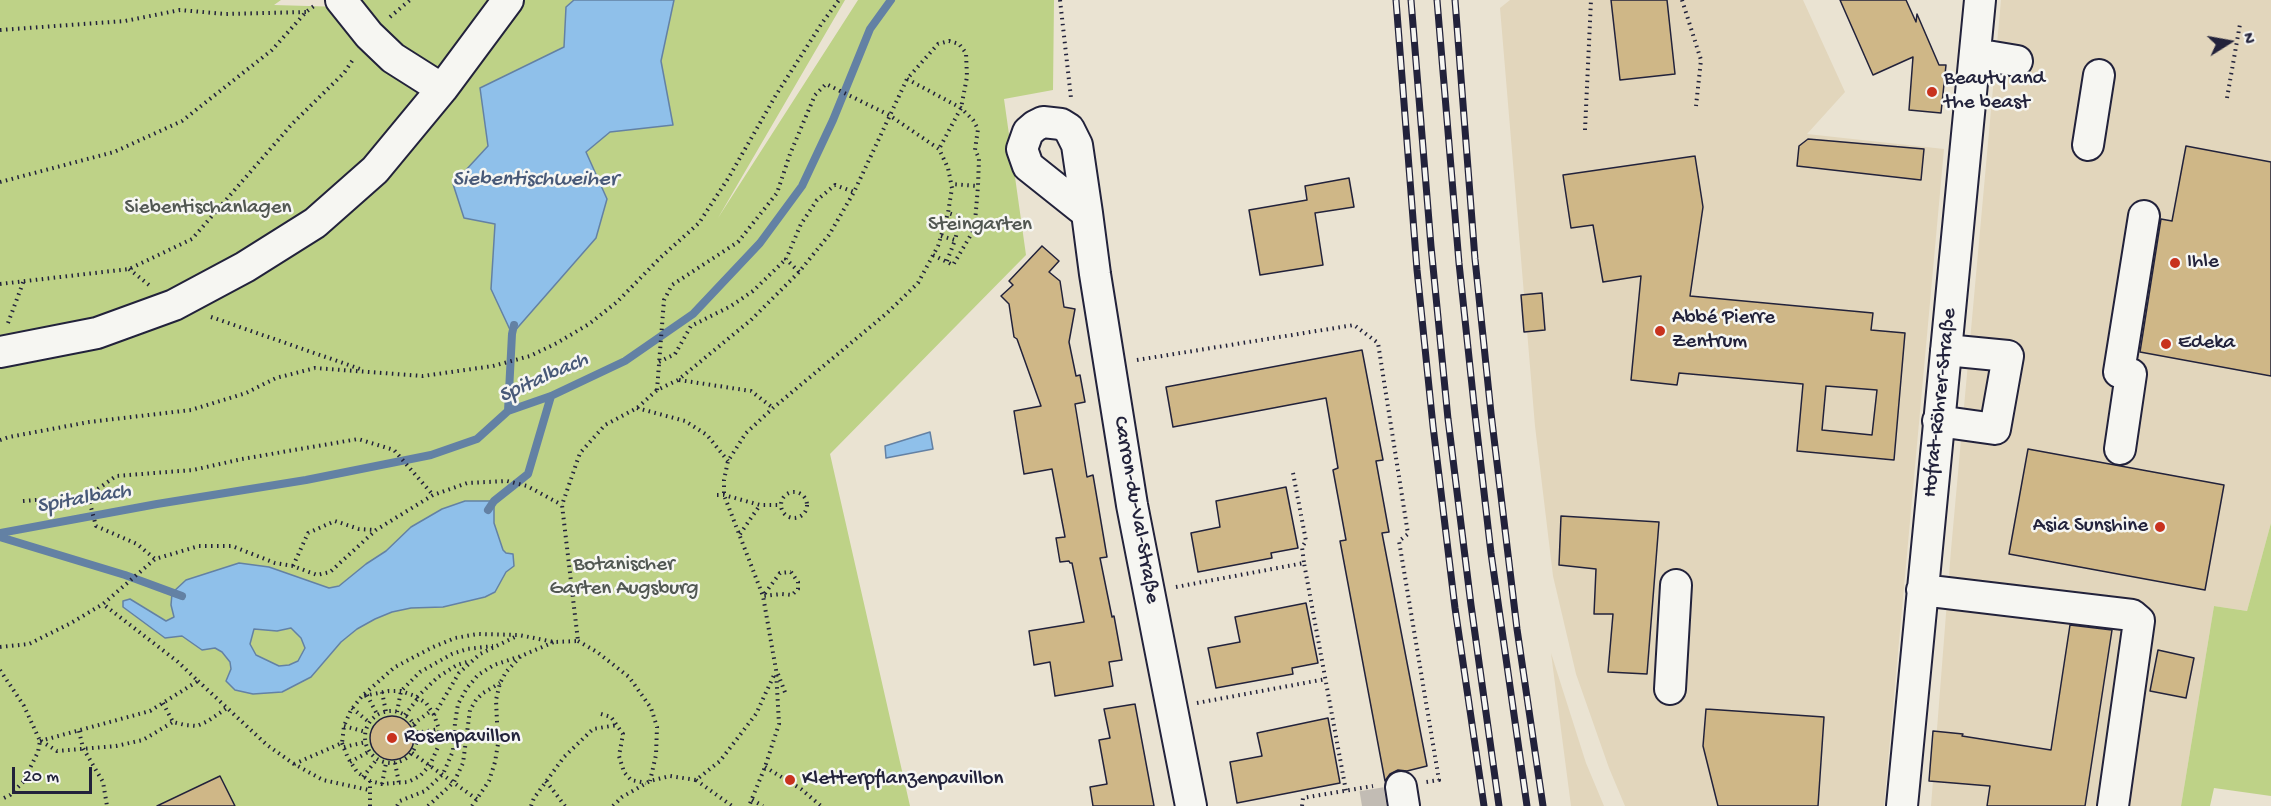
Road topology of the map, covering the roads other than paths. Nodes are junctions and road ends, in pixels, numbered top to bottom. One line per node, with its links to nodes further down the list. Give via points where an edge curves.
1 (508, 0): 7 (street)
2 (1980, 0): 4 (street, Hofrat-Röhrer-Straße)
3 (335, 5): 7 (street, via 393,58)
4 (1975, 54): 5 (street); 12 (street, Hofrat-Röhrer-Straße)
5 (2017, 61)
6 (2099, 75): 8 (street)
7 (442, 89): 11 (street, via 375,170 315,223 246,267 174,304 97,333)
8 (2088, 145)
9 (1087, 213): 18 (street, Carron-du-Val-Straße, via 1132,505)
10 (2144, 216): 14 (street)
11 (2, 342)
12 (1946, 350): 13 (street, Hofrat-Röhrer-Straße); 13 (street, via 2008,356 1995,429)
13 (1938, 421): 16 (street, Hofrat-Röhrer-Straße, via 1922,503)
14 (2120, 449)
15 (1676, 585): 17 (street)
16 (1922, 590): 19 (street, Hofrat-Röhrer-Straße); 20 (street, via 2132,615 2139,621)
17 (1670, 689)
18 (1191, 806)
19 (1902, 806)
20 (2113, 806)

